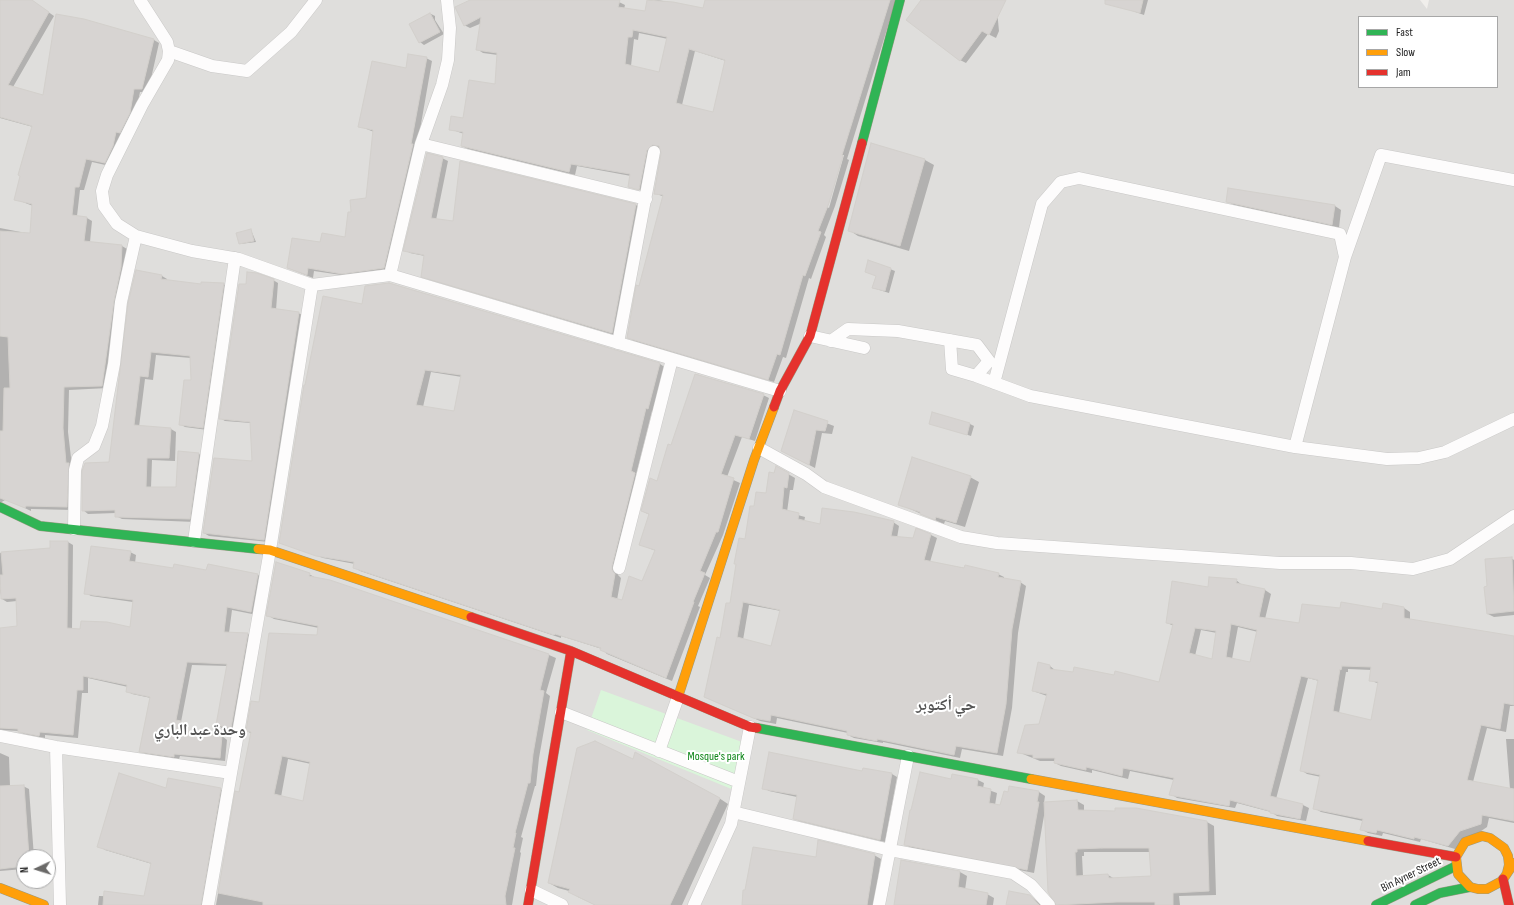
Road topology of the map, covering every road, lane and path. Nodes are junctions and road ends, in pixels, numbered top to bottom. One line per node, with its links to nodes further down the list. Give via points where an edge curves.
1 (140, 0): 5 (street, via 167,42)
2 (316, 0): 5 (street, via 291,32 247,71 212,66)
3 (447, 0): 6 (street, via 450,28 448,60)
4 (900, 0): 15 (main road)
5 (169, 51): 10 (street, via 168,60 142,105 107,175 102,191 104,206 117,224)
6 (421, 144): 9 (street); 13 (street)
7 (654, 152): 9 (street)
8 (1514, 180): 11 (street, via 1381,155)
9 (646, 199): 18 (street)
10 (136, 236): 12 (street, via 192,251); 29 (street, via 121,302 114,364 102,426 94,446 78,458 75,470)
11 (1345, 257): 22 (street, via 1340,234 1079,178 1061,182 1042,204); 25 (street)
12 (235, 258): 14 (street); 30 (street)
13 (390, 275): 14 (street); 18 (street)
14 (312, 285): 31 (street)
15 (810, 336): 16 (street); 23 (main road)
16 (831, 340): 17 (street, via 848,329 898,331); 19 (street)
17 (950, 340): 21 (street, via 952,369); 21 (street, via 977,345 989,360)
18 (618, 343): 20 (street)
19 (864, 348)
20 (672, 359): 23 (street); 32 (street)
21 (976, 376): 22 (street)
22 (994, 383): 25 (street, via 1030,396)
23 (780, 391): 26 (main road)
24 (1514, 418): 25 (street, via 1445,452 1419,458 1387,459)
25 (1295, 447)
26 (759, 448): 28 (street, via 824,487 961,537 997,543 1280,563 1351,564 1413,569 1450,559); 34 (main road)
27 (0, 507): 29 (main road, via 40,526)
28 (1514, 516)
29 (74, 529): 30 (main road)
30 (194, 541): 31 (main road)
31 (270, 550): 33 (main road); 41 (street)
32 (619, 568)
33 (571, 651): 34 (main road); 35 (main road)
34 (678, 697): 36 (main road); 39 (street)
35 (561, 712): 39 (street); 52 (main road)
36 (750, 727): 40 (main road); 42 (street)
37 (0, 736): 38 (street)
38 (56, 747): 41 (street); 56 (street)
39 (659, 751): 42 (street)
40 (908, 756): 46 (street); 47 (main road)
41 (231, 773): 57 (street)
42 (739, 782): 43 (street)
43 (733, 812): 46 (street); 60 (street, via 731,824)
44 (1490, 838): 45 (main road); 47 (main road, via 1482,836 1465,842); 49 (main road, via 1504,848 1508,856 1509,865)
45 (1503, 838)
46 (890, 850): 61 (street); 62 (street, via 1012,873 1031,885)
47 (1456, 861): 50 (main road, via 1458,874); 63 (main road, Bin Ayner Street)
48 (1514, 863): 49 (main road)
49 (1505, 876): 53 (main road, via 1495,886); 65 (main road)
50 (1470, 887): 53 (main road); 64 (main road, via 1440,893)
51 (0, 888): 55 (main road)
52 (531, 890): 58 (main road); 59 (street)
53 (1481, 890): 54 (main road)
54 (1487, 898)
55 (44, 905)
56 (60, 905)
57 (208, 905)
58 (528, 905)
59 (562, 905)
60 (694, 905)
61 (879, 905)
62 (1049, 905)
63 (1376, 905)
64 (1415, 905)
65 (1509, 905)

